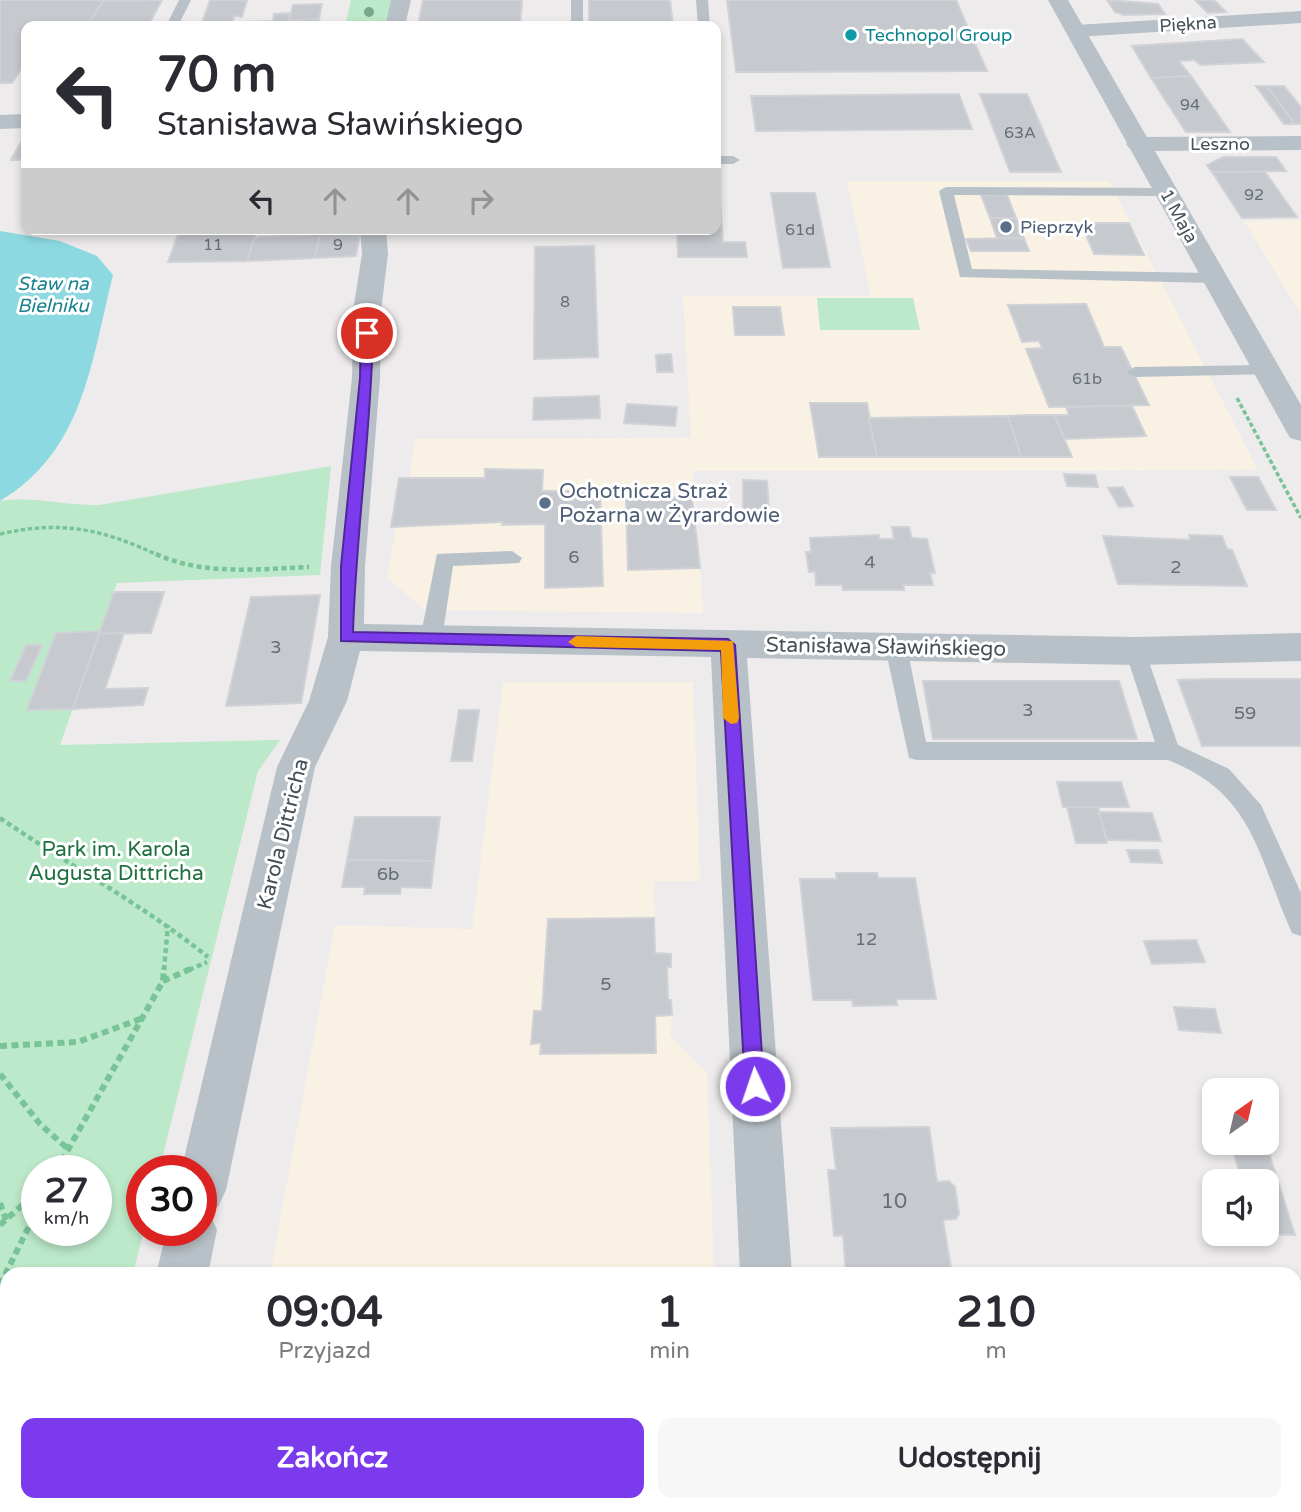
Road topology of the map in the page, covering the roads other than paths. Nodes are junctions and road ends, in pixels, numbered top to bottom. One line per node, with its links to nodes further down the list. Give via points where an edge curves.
1 (185, 0): 7 (lane)
2 (401, 0): 8 (street)
3 (577, 0): 9 (lane)
4 (702, 0): 10 (lane)
5 (1058, 0): 11 (street, 1 Maja)
6 (1301, 17): 11 (street, Piękna)
7 (174, 21)
8 (396, 21)
9 (577, 21)
10 (704, 21)
11 (1076, 31): 15 (street, 1 Maja)
12 (21, 121): 13 (street)
13 (0, 122)
14 (1301, 143): 15 (street, Leszno)
15 (1138, 144): 18 (street, 1 Maja)
16 (721, 160): 17 (lane)
17 (733, 160)
18 (1165, 192): 20 (street, 1 Maja); 20 (lane, via 946,191 965,274)
19 (373, 235): 25 (street, Karola Dittricha)
20 (1213, 278): 21 (street, 1 Maja)
21 (1265, 370): 22 (lane); 23 (street, 1 Maja)
22 (1135, 372)
23 (1301, 431)
24 (512, 558): 26 (lane, via 444,559)
25 (346, 637): 26 (street, Stanisława Sławińskiego); 33 (street, Karola Dittricha, via 328,701 296,768)
26 (431, 639): 27 (street, Stanisława Sławińskiego)
27 (728, 645): 28 (street, Stanisława Sławińskiego); 36 (street)
28 (896, 647): 30 (street, Stanisława Sławińskiego); 31 (lane, via 917,751)
29 (1301, 647): 30 (street, Stanisława Sławińskiego)
30 (1136, 651): 31 (lane)
31 (1169, 751): 32 (lane, via 1226,780 1253,811)
32 (1301, 925)
33 (209, 1155)
34 (189, 1246): 35 (street)
35 (184, 1267)
36 (766, 1267)

